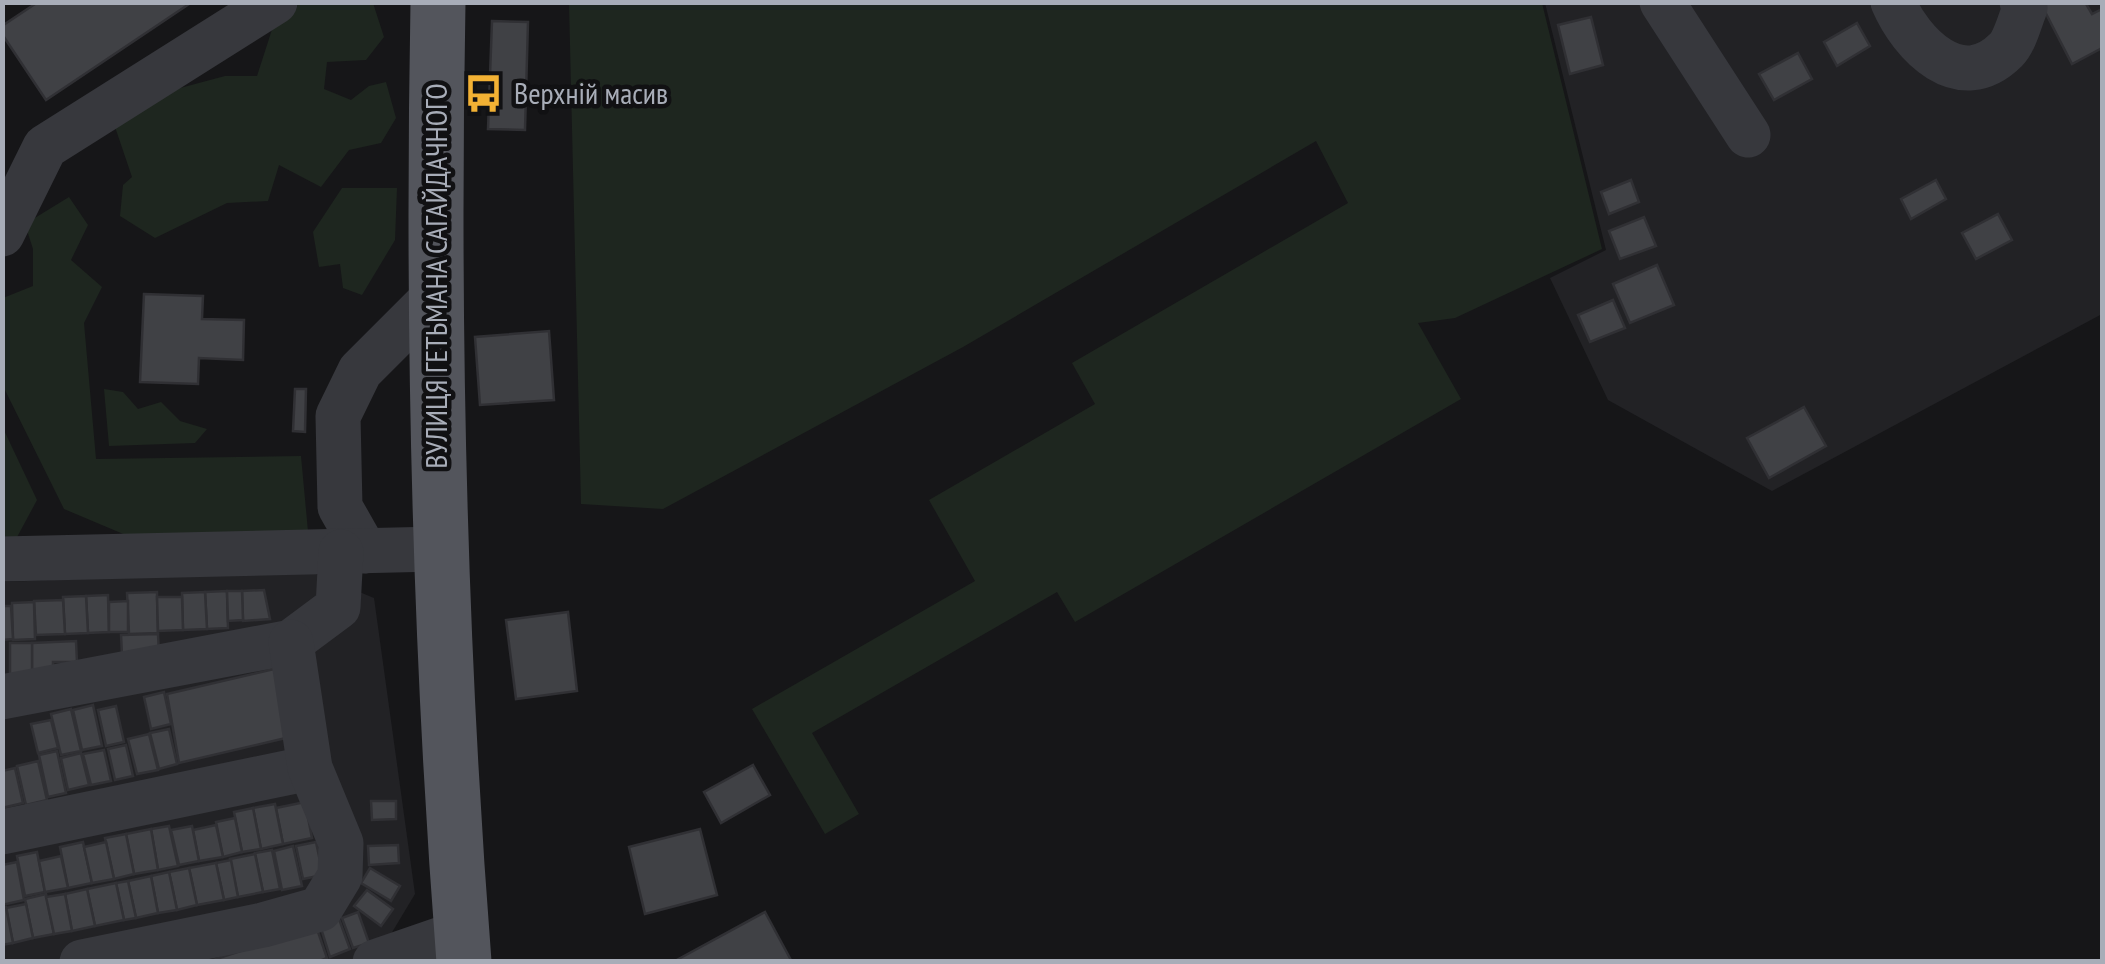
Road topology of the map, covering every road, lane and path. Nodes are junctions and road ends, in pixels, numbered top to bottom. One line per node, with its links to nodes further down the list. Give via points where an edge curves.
1 (275, 2): 7 (street, via 45,147)
2 (438, 2): 8 (main road, ВУЛИЦЯ ГЕТЬМАНА САГАЙДАЧНОГО)
3 (1662, 2): 6 (street)
4 (1893, 2): 5 (street, via 1907,34 1941,62 1972,68 2006,50)
5 (2022, 2)
6 (1748, 135)
7 (2, 234)
8 (434, 297): 9 (main road, ВУЛИЦЯ ГЕТЬМАНА САГАЙДАЧНОГО); 10 (street, via 360,371 338,416 340,507)
9 (438, 549): 10 (street); 16 (main road, ВУЛИЦЯ ГЕТЬМАНА САГАЙДАЧНОГО)
10 (353, 552): 11 (street); 12 (street, via 338,607)
11 (2, 560)
12 (291, 642): 13 (street); 14 (street)
13 (2, 697)
14 (310, 768): 15 (street); 17 (street, via 340,843 340,876 320,908)
15 (2, 832)
16 (463, 947): 18 (street)
17 (82, 962)
18 (376, 962)

